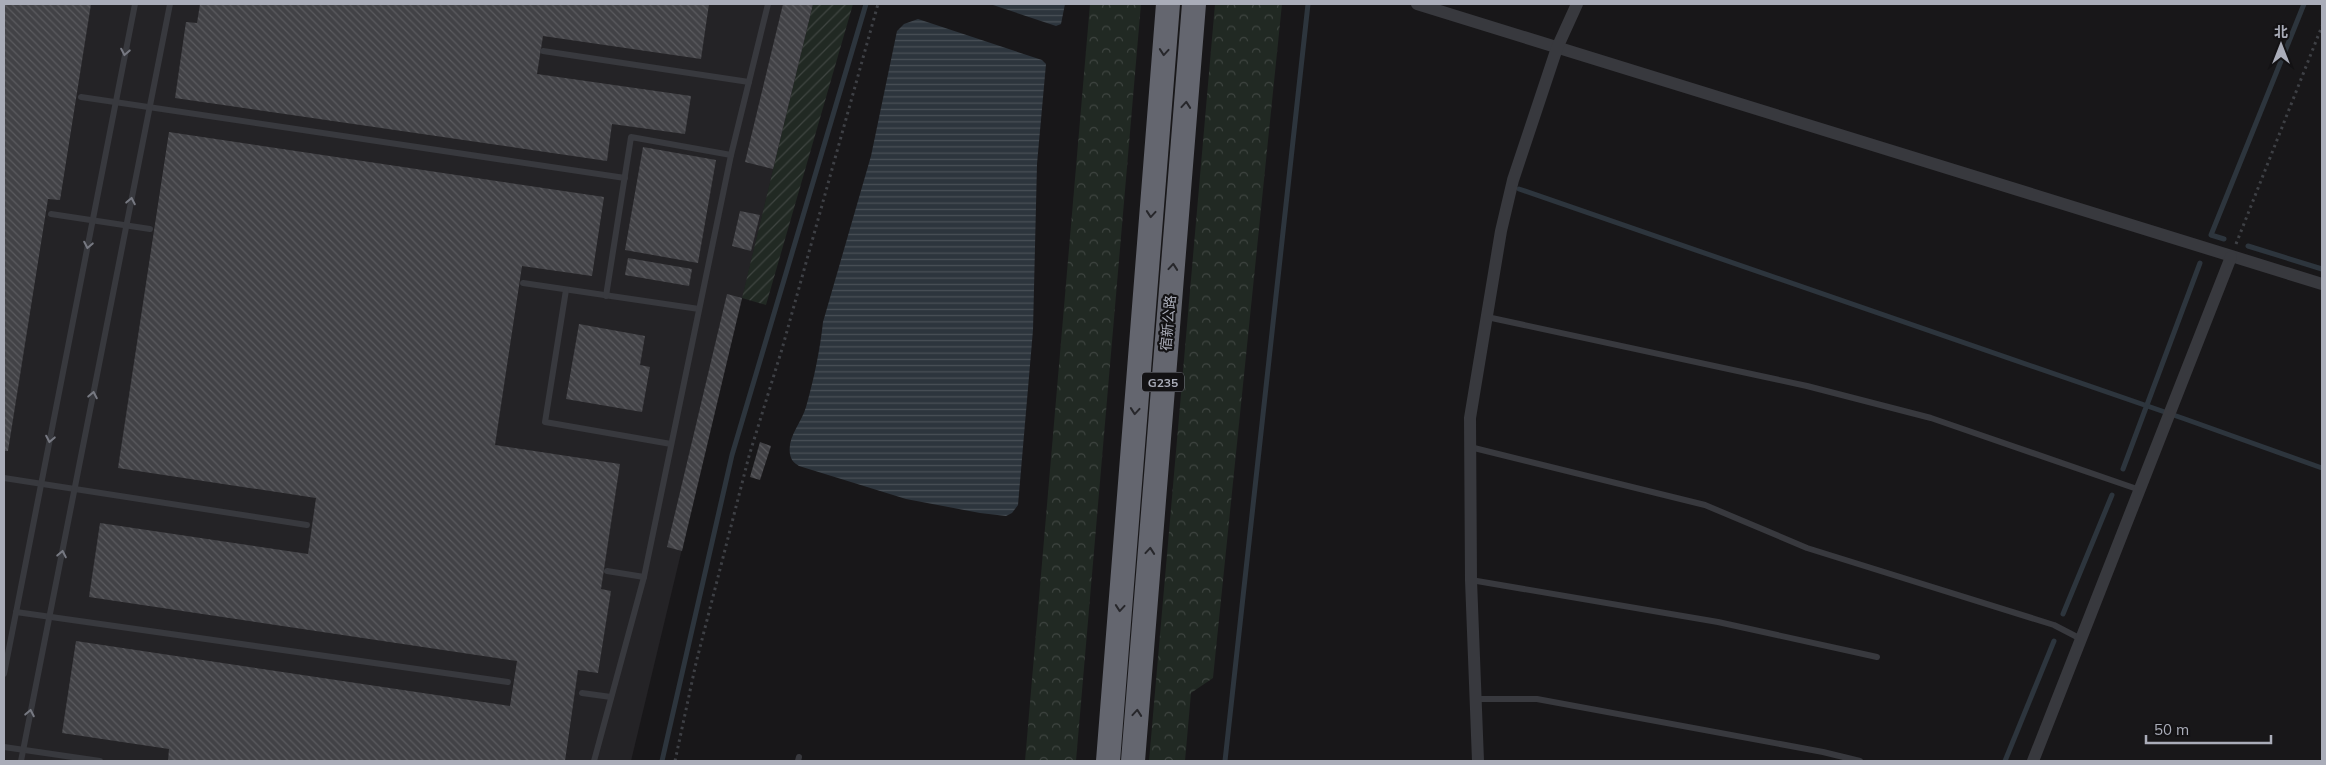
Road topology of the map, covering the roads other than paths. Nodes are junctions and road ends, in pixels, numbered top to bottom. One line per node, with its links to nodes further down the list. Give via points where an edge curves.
1 (135, 4): 12 (lane, one-way to 12)
2 (170, 4): 13 (lane)
3 (768, 4): 10 (lane)
4 (1168, 4): 51 (highway, 宿新公路 / G235, one-way to 51)
5 (1194, 4): 52 (highway, 宿新公路 / G235, one-way to 5)
6 (1417, 4): 8 (street)
7 (1577, 4): 8 (street)
8 (1558, 48): 20 (street); 26 (street, via 1514,180 1501,231)
9 (543, 51): 10 (lane)
10 (749, 82): 14 (lane)
11 (81, 97): 12 (lane)
12 (116, 102): 13 (lane); 17 (lane)
13 (150, 107): 15 (lane); 18 (lane, one-way to 13)
14 (731, 155): 15 (lane, via 631,137); 25 (lane)
15 (625, 178): 24 (lane)
16 (51, 214): 17 (lane)
17 (92, 220): 18 (lane); 30 (lane, one-way to 30)
18 (126, 226): 19 (lane); 31 (lane, one-way to 18)
19 (150, 229)
20 (2231, 256): 22 (street); 32 (street)
21 (523, 283): 23 (lane)
22 (2322, 284)
23 (566, 290): 24 (lane); 27 (lane, via 545,422)
24 (606, 296): 25 (lane)
25 (699, 309): 27 (lane)
26 (1487, 317): 28 (street, via 1470,418); 32 (lane, via 1808,386 1912,413)
27 (672, 444): 35 (lane)
28 (1470, 447): 36 (street); 39 (lane, via 1705,505 1807,548 2054,625)
29 (4, 478): 30 (lane)
30 (41, 484): 31 (lane); 37 (lane)
31 (75, 489): 33 (lane); 38 (lane, one-way to 31)
32 (2140, 490): 39 (street)
33 (307, 525)
34 (607, 571): 35 (lane)
35 (644, 577): 44 (lane)
36 (1472, 580): 40 (lane, via 1718,622); 45 (street)
37 (16, 612): 38 (lane); 41 (lane)
38 (49, 617): 42 (lane); 47 (lane, one-way to 38)
39 (2081, 639): 55 (street)
40 (1877, 657)
41 (4, 674)
42 (508, 682)
43 (582, 693): 44 (lane)
44 (611, 697): 50 (lane)
45 (1476, 699): 53 (street); 54 (lane, via 1536,699)
46 (4, 747): 47 (lane)
47 (23, 750): 48 (lane); 49 (lane)
48 (21, 761)
49 (100, 761)
50 (594, 761)
51 (1108, 761)
52 (1133, 761)
53 (1478, 761)
54 (1860, 761)
55 (2033, 761)

